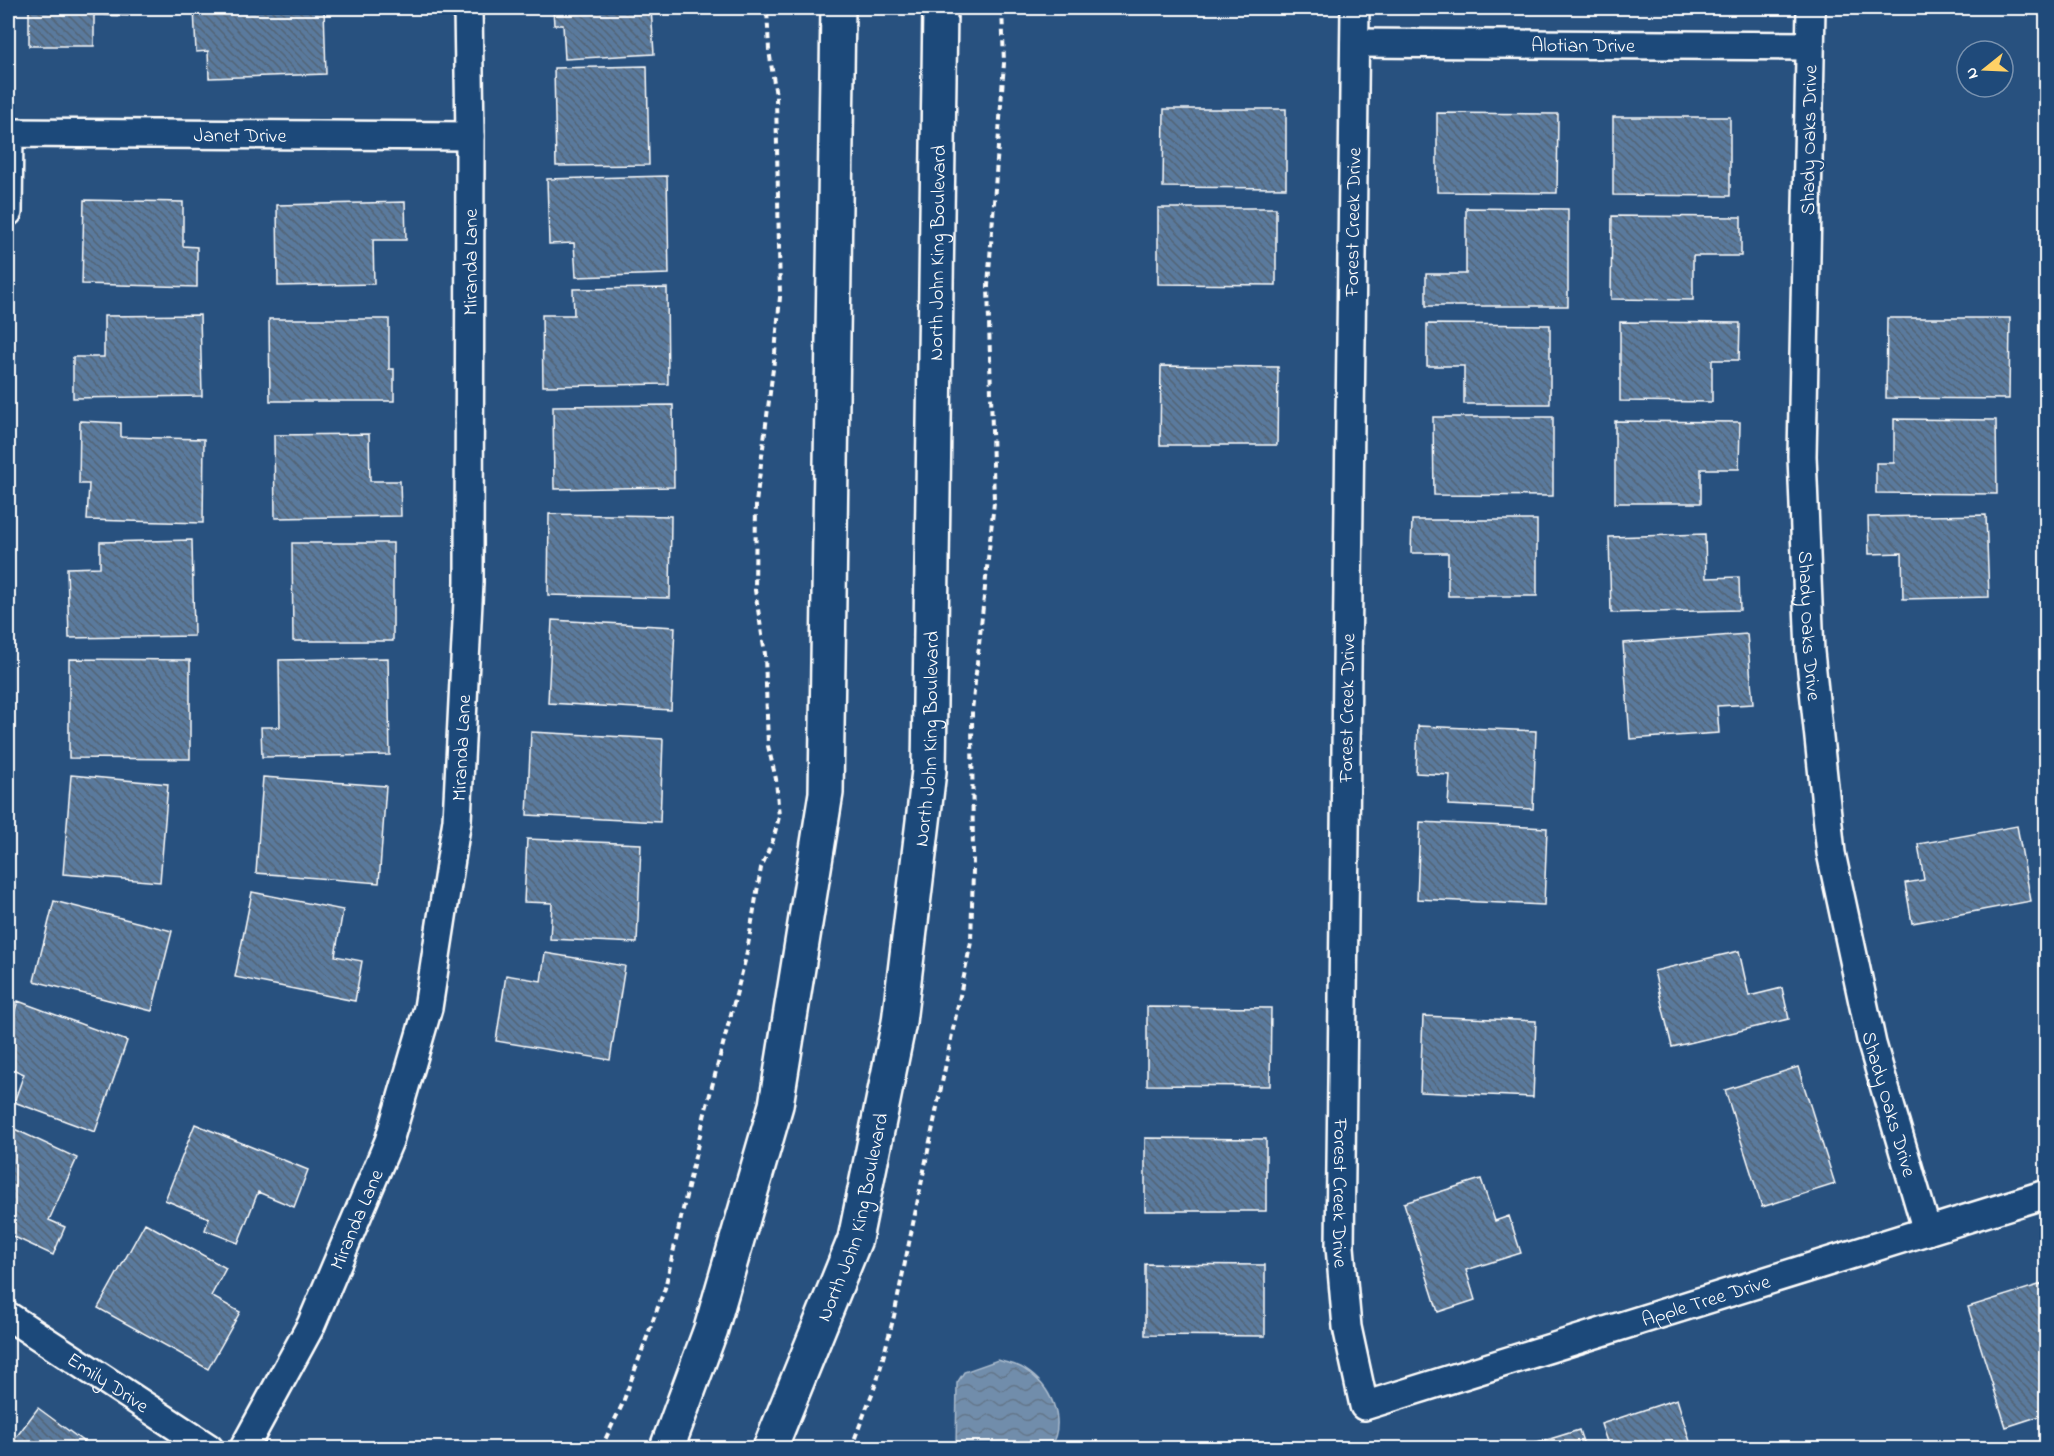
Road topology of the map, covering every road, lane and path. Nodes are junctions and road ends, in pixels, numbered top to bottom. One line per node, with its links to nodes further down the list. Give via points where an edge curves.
1 (468, 8): 9 (street, Miranda Lane)
2 (766, 8): 17 (path, via 776,96 780,297 756,503 755,590 765,654 768,746 779,817 761,868 746,957 664,1288 622,1405)
3 (838, 8): 18 (main road, via 826,793 776,1105 711,1329)
4 (940, 8): 19 (main road, North John King Boulevard, via 929,771 925,805 899,1022 855,1239)
5 (1355, 8): 7 (street, Forest Creek Drive)
6 (1811, 8): 8 (street, Shady Oaks Drive)
7 (1355, 43): 8 (street, Alotian Drive); 14 (street, Forest Creek Drive, via 1340,1247 1347,1328)
8 (1810, 46): 12 (street, Shady Oaks Drive, via 1802,456 1810,652 1831,854 1872,1044)
9 (470, 136): 10 (street, Janet Drive, via 9,133); 16 (street, Miranda Lane, via 469,582 456,819 428,1008 384,1152 311,1324)
10 (8, 212)
11 (2046, 1194): 12 (street, Apple Tree Drive)
12 (1927, 1231): 14 (street, Apple Tree Drive)
13 (8, 1316): 15 (street, Emily Drive)
14 (1364, 1406)
15 (209, 1449)
16 (244, 1449)
17 (601, 1449)
18 (667, 1449)
19 (770, 1449)

